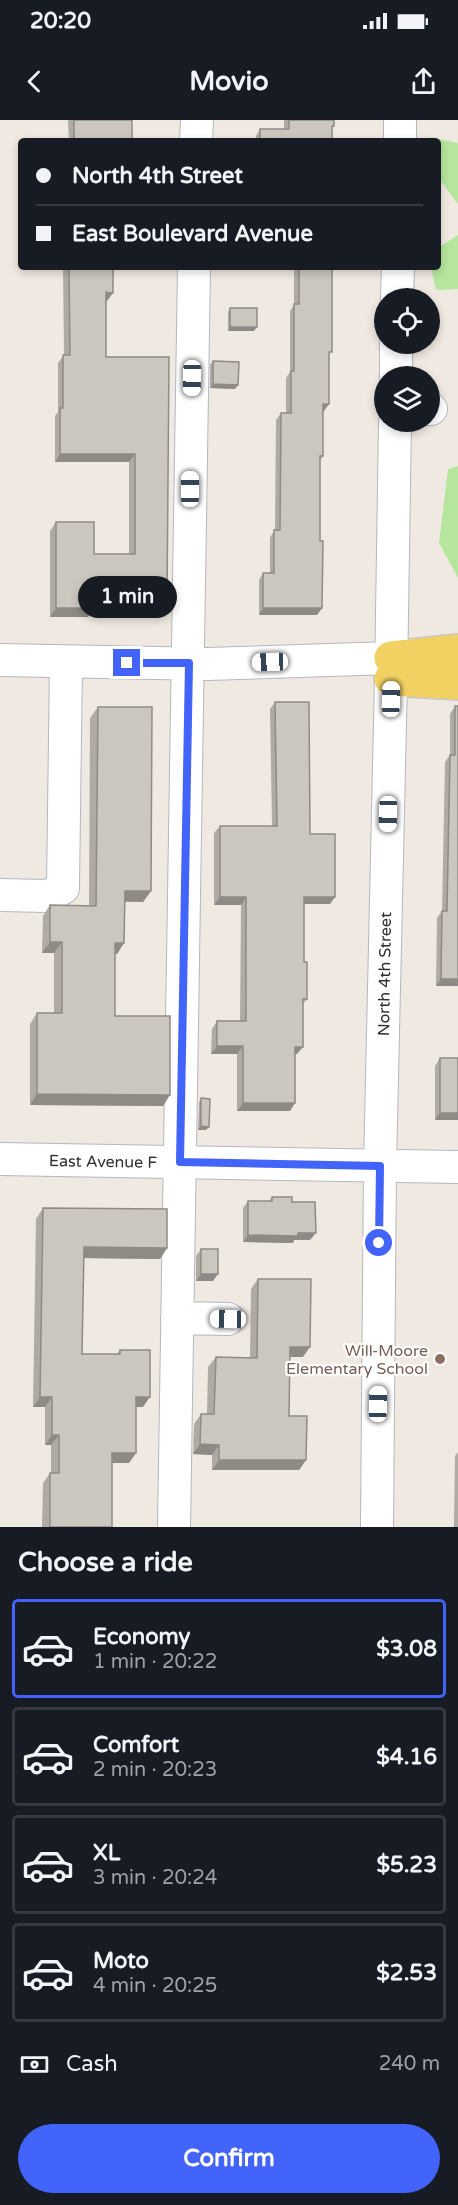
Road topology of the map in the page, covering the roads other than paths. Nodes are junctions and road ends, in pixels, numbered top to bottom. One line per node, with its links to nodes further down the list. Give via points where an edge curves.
1 (197, 120): 3 (street)
2 (400, 120): 4 (street)
3 (196, 138)
4 (400, 138)
5 (194, 270): 12 (street)
6 (398, 270): 7 (street)
7 (397, 288)
8 (395, 432): 13 (street, North 4th Street)
9 (458, 651): 13 (main road)
10 (0, 660): 11 (street)
11 (66, 662): 12 (street); 15 (street, via 63,888 48,896)
12 (198, 664): 13 (street); 17 (street)
13 (391, 668): 14 (main road); 18 (street, North 4th Street)
14 (458, 683)
15 (0, 895)
16 (0, 1159): 17 (street, East Avenue F)
17 (180, 1162): 18 (street, East Avenue F); 20 (street)
18 (380, 1166): 19 (street, East Avenue F); 23 (street, North 4th Street)
19 (458, 1167)
20 (177, 1318): 21 (street); 22 (street)
21 (228, 1319)
22 (174, 1527)
23 (377, 1527)

